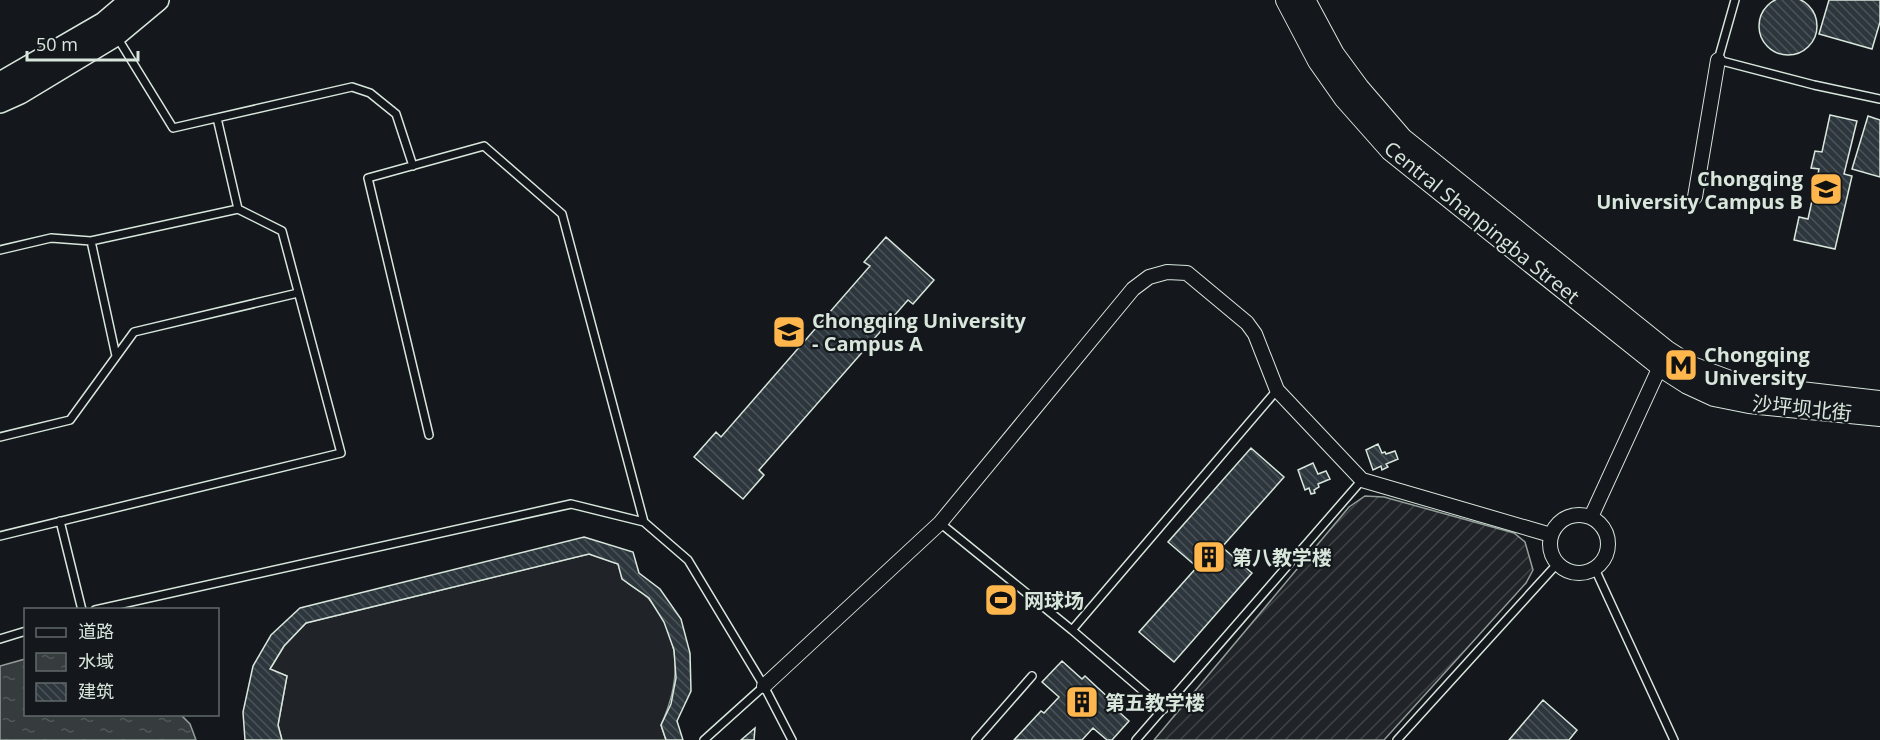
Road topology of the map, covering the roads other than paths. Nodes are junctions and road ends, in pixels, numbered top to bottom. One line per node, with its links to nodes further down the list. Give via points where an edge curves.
1 (131, 0): 8 (main road, via 104,23)
2 (159, 0): 6 (main road)
3 (1286, 0): 19 (main road, Central Shanpingba Street, via 1318,61 1344,98 1391,151)
4 (1305, 0): 19 (main road, Central Shanpingba Street, via 1334,54 1402,138)
5 (1734, 0): 7 (lane)
6 (116, 35): 10 (main road); 11 (lane, via 173,128)
7 (1718, 60): 9 (lane); 13 (street)
8 (0, 83)
9 (1880, 99)
10 (0, 102)
11 (218, 118): 12 (lane, via 352,87 370,93 396,114); 14 (lane)
12 (413, 166): 23 (lane, via 368,178); 28 (lane, via 484,146 562,214)
13 (1695, 197)
14 (238, 209): 15 (lane); 17 (lane, via 282,231)
15 (91, 241): 16 (lane, via 51,238); 18 (lane)
16 (0, 250)
17 (298, 293): 18 (lane, via 134,332); 27 (lane, via 340,453)
18 (116, 356): 24 (lane, via 70,420)
19 (1663, 359): 21 (main road, 沙坪坝北街, via 1741,385); 22 (main road, 沙坪坝北街, via 1688,384 1714,396); 26 (street)
20 (1277, 390): 25 (street); 29 (street, via 1247,323 1187,273 1167,272 1149,278 1133,289); 36 (lane)
21 (1880, 401)
22 (1880, 416)
23 (429, 435)
24 (0, 437)
25 (1362, 480): 31 (street); 41 (lane)
26 (1591, 517): 31 (street, via 1583,514 1563,519); 33 (street, via 1605,529 1608,547 1606,556)
27 (60, 521): 30 (lane); 34 (lane)
28 (644, 522): 35 (lane, via 571,504); 40 (lane, via 688,560)
29 (940, 522): 36 (lane); 40 (street)
30 (0, 536)
31 (1551, 536): 32 (street, via 1551,556)
32 (1557, 564): 33 (street, via 1575,574); 46 (lane)
33 (1594, 569): 47 (lane)
34 (82, 608)
35 (100, 608)
36 (1072, 630): 41 (lane)
37 (24, 631): 38 (lane)
38 (0, 639)
39 (1032, 676): 44 (lane)
40 (764, 686): 42 (lane); 43 (lane)
41 (1164, 709): 45 (lane)
42 (704, 740)
43 (792, 740)
44 (976, 740)
45 (1136, 740)
46 (1398, 740)
47 (1674, 740)

